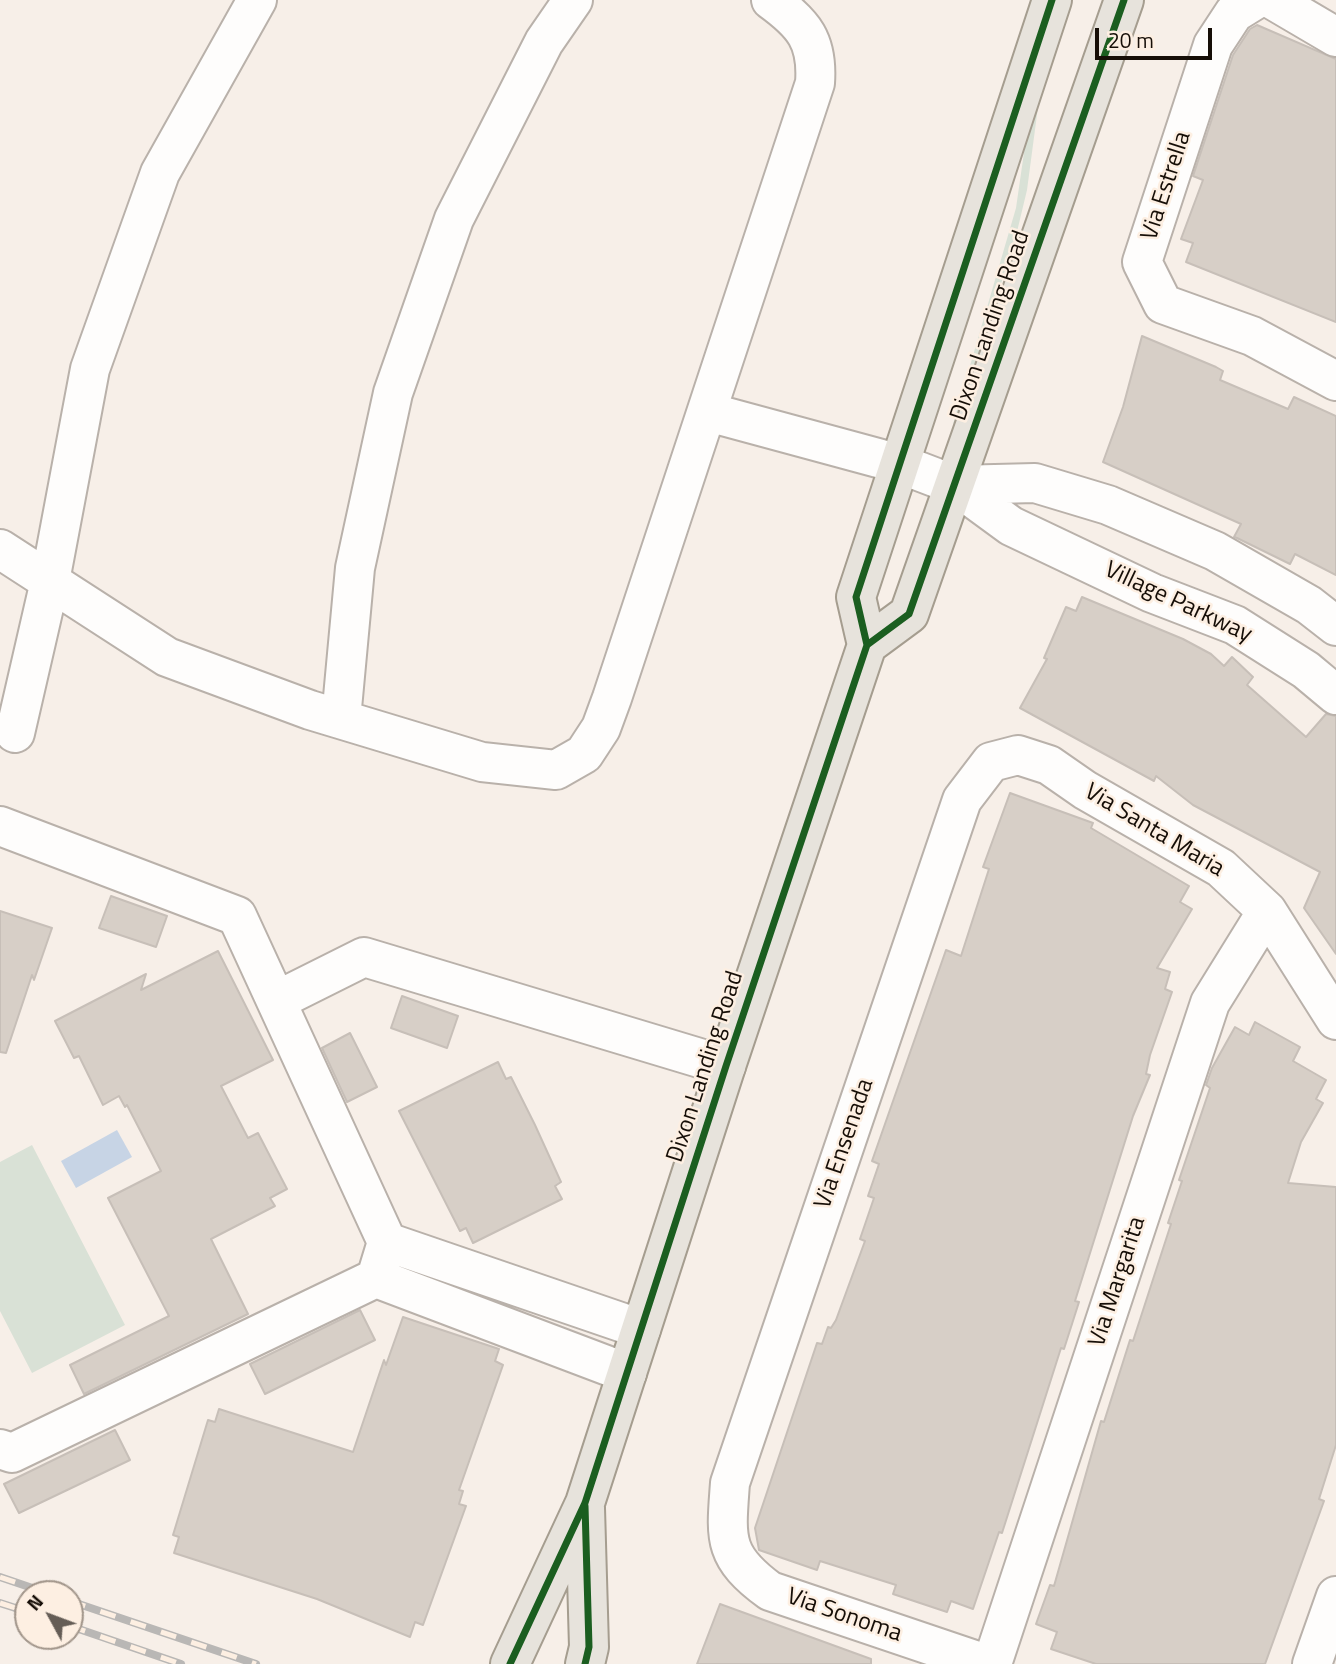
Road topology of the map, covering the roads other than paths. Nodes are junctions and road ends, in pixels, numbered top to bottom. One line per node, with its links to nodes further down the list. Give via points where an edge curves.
1 (257, 0): 14 (street, via 160,173 99,343 90,369)
2 (573, 0): 18 (street, via 544,43 454,219 393,393 355,568)
3 (771, 0): 10 (street, via 812,40 816,83)
4 (1052, 0): 11 (main road, Dixon Landing Road)
5 (1125, 0): 12 (main road, Dixon Landing Road)
6 (1255, 0): 9 (street, Via Estrella, via 1234,13 1213,45 1142,262 1163,304 1252,335)
7 (1273, 0): 8 (street)
8 (1336, 37)
9 (1336, 381)
10 (708, 411): 11 (street); 18 (street, via 605,718 584,754 556,769 482,762)
11 (900, 464): 12 (street); 16 (main road, Dixon Landing Road, via 856,597)
12 (955, 485): 15 (street, via 1035,483 1108,505 1215,551 1309,605); 16 (main road, Dixon Landing Road, via 909,614); 17 (street, Village Parkway, via 1011,526 1152,593 1235,625)
13 (0, 549): 14 (street)
14 (50, 581): 18 (street, via 167,657); 19 (street)
15 (1336, 626)
16 (867, 645): 25 (main road, Dixon Landing Road)
17 (1336, 695)
18 (341, 719)
19 (15, 733)
20 (991, 762): 22 (street, Via Santa Maria, via 1018,755 1049,765 1221,868); 32 (street, Via Ensenada, via 962,800 730,1483)
21 (0, 826): 23 (street, via 237,916)
22 (1266, 911): 24 (street, Via Santa Maria); 37 (street, Via Margarita, via 1210,1003)
23 (278, 1000): 25 (street, via 364,957); 26 (street)
24 (1336, 1020)
25 (726, 1066): 28 (main road, Dixon Landing Road)
26 (387, 1242): 27 (street); 28 (street)
27 (376, 1278): 29 (street); 30 (street, via 12,1453)
28 (641, 1329): 29 (main road, Dixon Landing Road)
29 (627, 1373): 31 (main road, Dixon Landing Road)
30 (0, 1449)
31 (585, 1503): 34 (main road, Dixon Landing Road); 35 (main road, Dixon Landing Road, via 589,1647)
32 (726, 1537): 36 (street, Via Sonoma, via 743,1572 770,1591)
33 (1336, 1596): 38 (street)
34 (510, 1664)
35 (585, 1664)
36 (986, 1664)
37 (992, 1664)
38 (1312, 1664)

